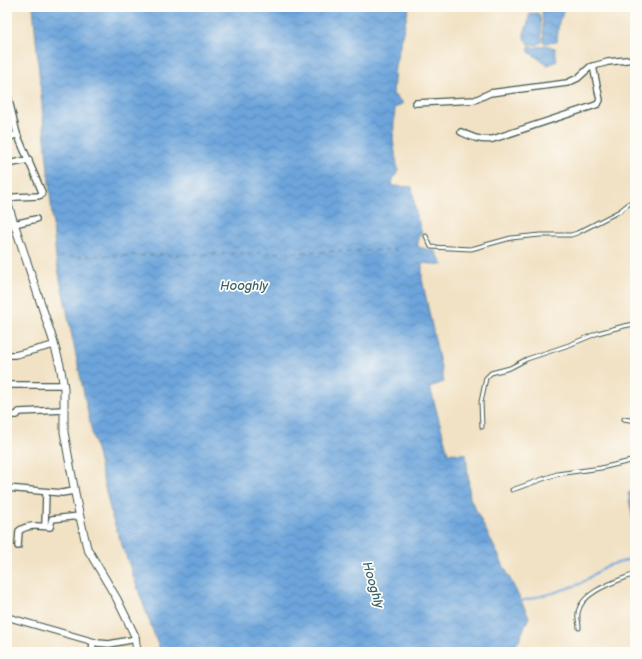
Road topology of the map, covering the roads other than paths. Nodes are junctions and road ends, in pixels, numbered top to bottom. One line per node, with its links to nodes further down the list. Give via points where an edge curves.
1 (635, 59): 2 (street)
2 (593, 66): 4 (street, via 567,83 490,93 474,100); 5 (street, via 600,100 598,104 492,139 477,139)
3 (7, 92): 6 (street)
4 (416, 103)
5 (461, 132)
6 (17, 134): 7 (street); 8 (street)
7 (7, 139)
8 (28, 160): 9 (street); 11 (street, via 41,188 41,195 15,197)
9 (7, 164)
10 (635, 199): 15 (lane, via 620,210 570,235 511,238 471,249 431,247)
11 (7, 201): 12 (street)
12 (9, 213): 14 (street)
13 (36, 219): 14 (street)
14 (14, 224): 17 (street)
15 (426, 236)
16 (635, 324): 25 (lane, via 598,333 491,373 486,378 481,402)
17 (54, 345): 18 (street); 20 (street)
18 (7, 355)
19 (7, 385): 20 (street)
20 (64, 385): 21 (street)
21 (64, 410): 22 (street); 29 (street, via 64,432)
22 (7, 415)
23 (624, 419): 24 (lane)
24 (635, 421)
25 (482, 427)
26 (635, 460): 28 (lane, via 557,474)
27 (7, 488): 30 (street)
28 (512, 490)
29 (74, 491): 30 (street); 31 (street)
30 (46, 492): 32 (street)
31 (80, 516): 32 (street, via 52,519 50,526); 37 (street, via 87,548 117,599)
32 (45, 526): 33 (street, via 20,530)
33 (18, 546)
34 (635, 574): 36 (lane, via 595,591 584,600 578,613)
35 (7, 616): 38 (street)
36 (579, 628)
37 (136, 639): 38 (street, via 109,644); 40 (street)
38 (93, 642): 39 (street)
39 (92, 652)
40 (137, 652)

